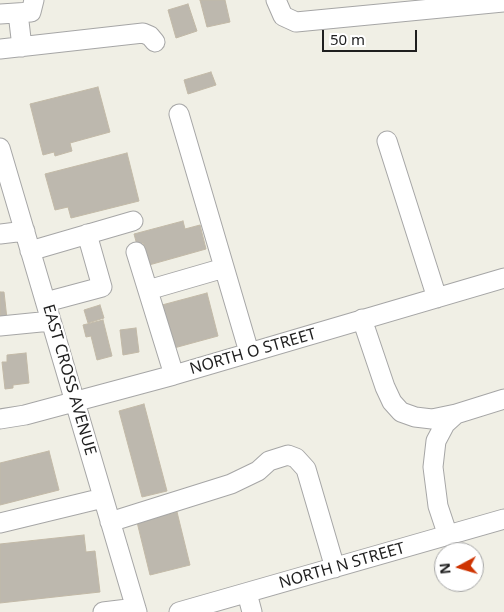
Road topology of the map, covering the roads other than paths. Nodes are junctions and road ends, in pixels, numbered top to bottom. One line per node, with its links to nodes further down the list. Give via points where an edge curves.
1 (34, 0): 5 (street, via 31,12)
2 (470, 2): 3 (street); 4 (street, via 296,22 289,21)
3 (504, 2)
4 (280, 8)
5 (9, 13): 7 (street)
6 (155, 42): 7 (street, via 143,34)
7 (22, 47): 8 (street)
8 (0, 49)
9 (179, 114): 18 (street)
10 (387, 141): 21 (street)
11 (0, 148): 13 (street, EAST CROSS AVENUE)
12 (133, 221): 15 (street)
13 (25, 231): 14 (street); 16 (street, EAST CROSS AVENUE)
14 (0, 234)
15 (87, 234): 16 (street); 22 (street, via 102,287)
16 (30, 251): 22 (street, EAST CROSS AVENUE)
17 (136, 252): 20 (street)
18 (224, 268): 20 (street); 26 (street)
19 (504, 278): 21 (street, NORTH O STREET)
20 (148, 290): 27 (street)
21 (437, 298): 23 (street, NORTH O STREET)
22 (46, 302): 24 (street, EAST CROSS AVENUE)
23 (362, 320): 26 (street, NORTH O STREET); 30 (street, via 385,387 401,412 432,419)
24 (51, 321): 25 (street); 29 (street, EAST CROSS AVENUE)
25 (0, 326)
26 (249, 352): 27 (street, NORTH O STREET)
27 (174, 375): 29 (street, NORTH O STREET)
28 (504, 399): 30 (street)
29 (76, 402): 31 (street, NORTH O STREET); 32 (street, EAST CROSS AVENUE)
30 (456, 414): 36 (street, via 445,424 436,441 433,467 438,506)
31 (0, 419)
32 (103, 498): 34 (street, EAST CROSS AVENUE); 35 (street)
33 (504, 520): 36 (street, NORTH N STREET)
34 (110, 522): 37 (street, via 231,484 258,471 269,461 288,455 296,458 306,469); 39 (street, EAST CROSS AVENUE)
35 (0, 523)
36 (448, 536): 37 (street, NORTH N STREET)
37 (336, 568): 38 (street, NORTH N STREET)
38 (247, 593): 40 (street, NORTH N STREET); 42 (street)
39 (136, 610): 41 (street)
40 (187, 611)
41 (103, 612)
42 (252, 612)

